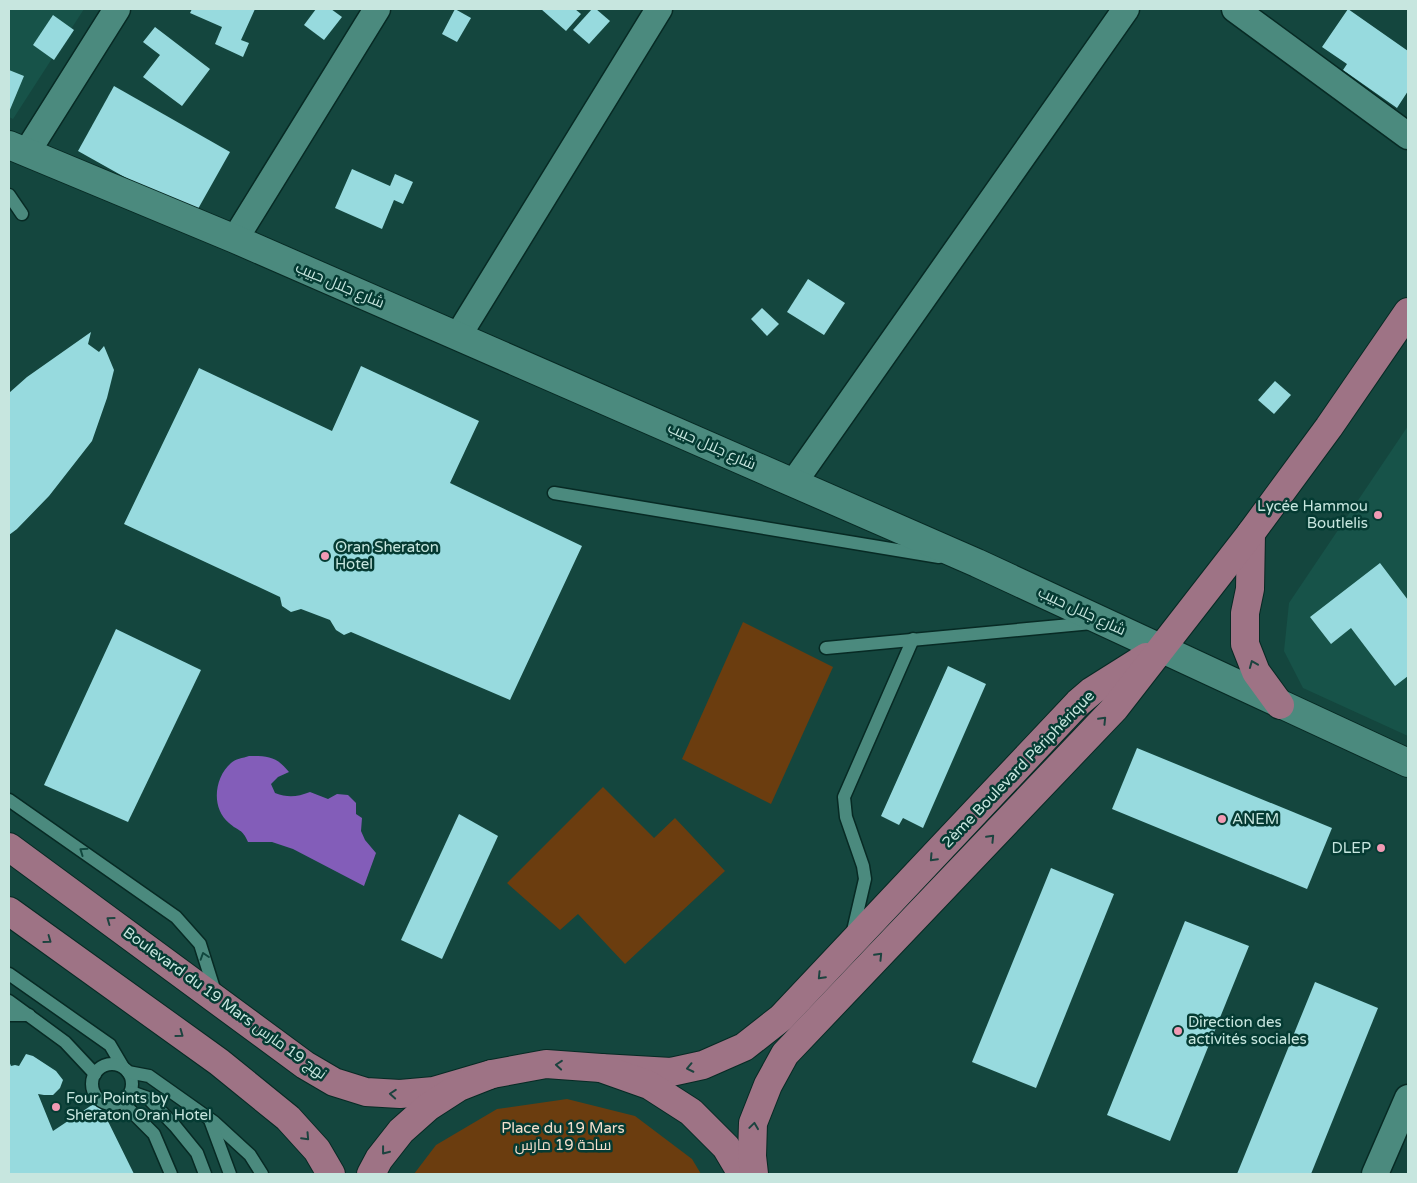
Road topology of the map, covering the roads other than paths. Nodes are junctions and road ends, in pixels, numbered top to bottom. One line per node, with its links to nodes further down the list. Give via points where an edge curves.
1 (117, 9): 7 (street)
2 (377, 9): 10 (street)
3 (659, 9): 12 (street)
4 (1126, 9): 13 (street)
5 (1235, 9): 6 (street)
6 (1408, 136)
7 (18, 148): 10 (street, شارع جلال حبيب)
8 (9, 196): 9 (lane)
9 (22, 214)
10 (236, 239): 12 (street, شارع جلال حبيب)
11 (1408, 312): 15 (main road)
12 (458, 336): 13 (street, شارع جلال حبيب)
13 (794, 482): 16 (street, شارع جلال حبيب)
14 (554, 493): 16 (lane)
15 (1251, 533): 20 (main road); 21 (main road, one-way to 15, via 1256,672 1245,644)
16 (978, 563): 17 (street, شارع جلال حبيب)
17 (1105, 622): 18 (lane); 20 (street, شارع جلال حبيب)
18 (913, 639): 19 (lane); 26 (lane, via 844,796 846,817 865,879)
19 (826, 648)
20 (1160, 649): 21 (street, شارع جلال حبيب); 26 (main road, 2ème Boulevard Périphérique, one-way to 26, via 1092,691 1078,704); 47 (main road, 2ème Boulevard Périphérique, one-way to 20, via 753,1123 768,1085 786,1054 1115,708)
21 (1280, 704): 22 (street, شارع جلال حبيب)
22 (1408, 763)
23 (9, 800): 29 (lane, one-way to 23, via 200,944 176,917)
24 (9, 847): 29 (main road, Boulevard du 19 Mars نهج 19 مارس, one-way to 24)
25 (9, 911): 44 (main road, one-way to 44, via 219,1062 288,1118 317,1150)
26 (849, 947): 32 (main road, 2ème Boulevard Périphérique, one-way to 32, via 781,1018 744,1047 703,1065 671,1072)
27 (9, 974): 33 (lane, via 110,1044)
28 (9, 1001): 31 (lane)
29 (219, 1002): 35 (main road, Boulevard du 19 Mars نهج 19 مارس, one-way to 29, via 434,1090 400,1094 366,1092 334,1082 305,1065)
30 (9, 1014): 31 (lane)
31 (29, 1015): 34 (lane, via 65,1042)
32 (601, 1068): 35 (main road, one-way to 35, via 546,1064); 46 (main road, via 649,1085 691,1112 726,1147)
33 (126, 1070): 34 (lane, via 111,1064); 36 (lane, via 132,1085); 39 (lane, via 149,1076)
34 (95, 1074): 38 (lane, via 92,1086 97,1098 108,1104)
35 (492, 1074): 45 (main road, one-way to 45, via 459,1088 428,1107 401,1131)
36 (131, 1092): 38 (lane); 41 (lane, via 148,1098 175,1126 197,1153)
37 (1408, 1098): 48 (street)
38 (122, 1102): 40 (lane, via 154,1134)
39 (209, 1119): 42 (lane); 43 (lane, via 250,1155)
40 (171, 1174)
41 (205, 1174)
42 (230, 1174)
43 (262, 1174)
44 (331, 1174)
45 (371, 1174)
46 (742, 1174)
47 (754, 1174)
48 (1375, 1174)

